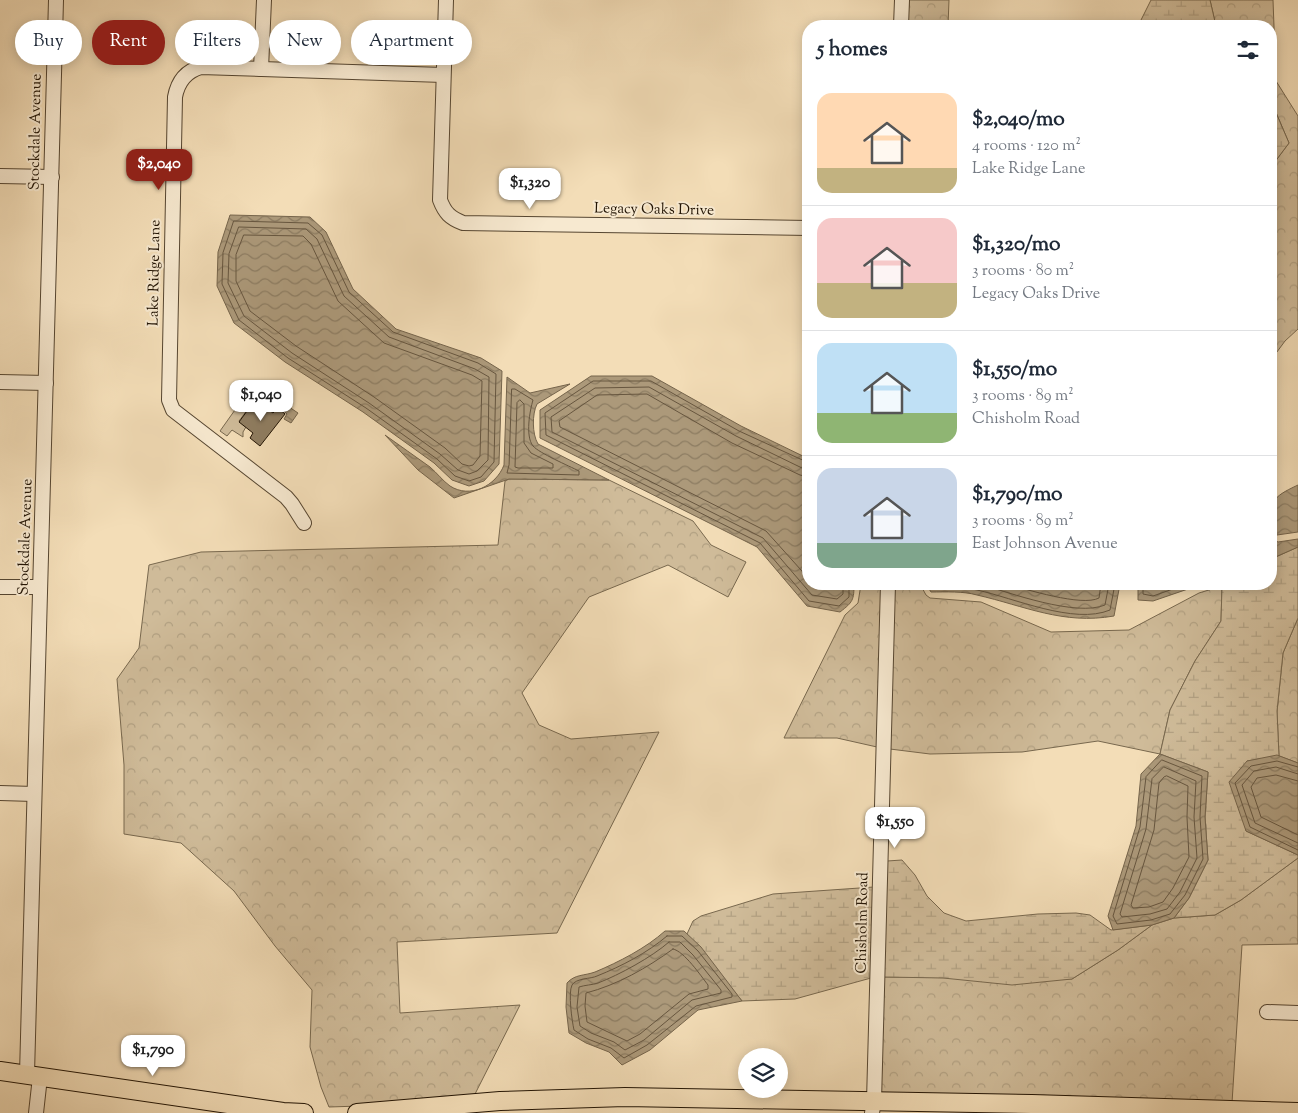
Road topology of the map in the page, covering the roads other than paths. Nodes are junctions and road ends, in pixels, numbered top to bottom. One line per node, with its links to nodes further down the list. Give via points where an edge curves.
1 (56, 0): 9 (street, Stockdale Avenue)
2 (264, 0): 6 (street)
3 (446, 0): 7 (street, Legacy Oaks Drive)
4 (902, 0): 5 (street)
5 (901, 20)
6 (261, 69): 7 (street, Lake Ridge Lane); 13 (street, Lake Ridge Lane, via 201,67 191,70 177,87 169,400 173,410 286,497)
7 (443, 75): 10 (street, Legacy Oaks Drive, via 440,200 452,219 463,223)
8 (0, 176): 9 (street)
9 (52, 177): 12 (street, Stockdale Avenue)
10 (802, 228)
11 (0, 382): 12 (street)
12 (46, 382): 15 (street, Stockdale Avenue)
13 (304, 523)
14 (0, 587): 15 (street)
15 (40, 587): 18 (street, Stockdale Avenue)
16 (888, 590): 23 (street, Chisholm Road)
17 (0, 793): 18 (street)
18 (34, 794): 22 (street, Stockdale Avenue)
19 (1267, 1012): 20 (street)
20 (1298, 1013)
21 (0, 1071): 22 (main road)
22 (34, 1076): 29 (street, Stockdale Avenue); 30 (main road)
23 (873, 1107): 24 (main road); 25 (main road, via 625,1097 561,1098)
24 (955, 1108): 26 (main road)
25 (447, 1109): 31 (main road)
26 (1089, 1109): 27 (main road)
27 (1213, 1111): 28 (main road)
28 (1298, 1112)
29 (36, 1113)
30 (304, 1113)
31 (357, 1113)

